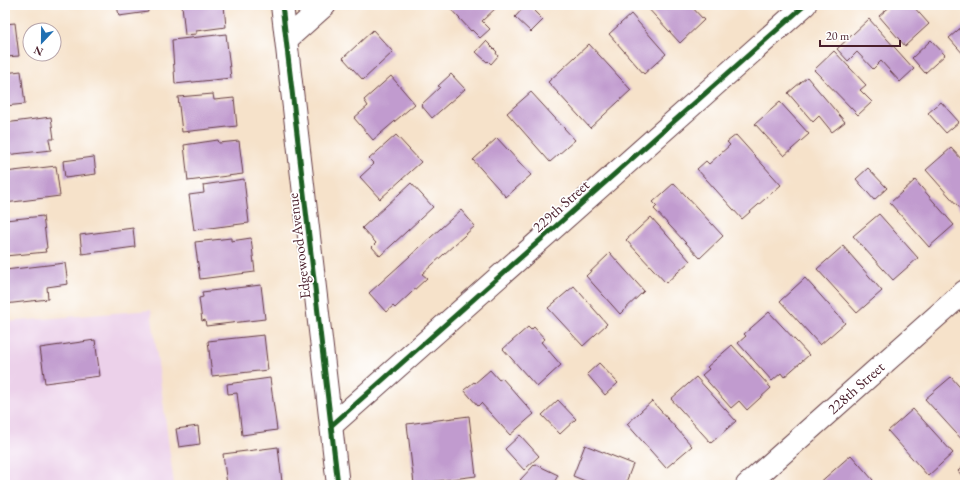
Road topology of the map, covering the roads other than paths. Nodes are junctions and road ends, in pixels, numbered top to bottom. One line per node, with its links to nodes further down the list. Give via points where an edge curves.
1 (282, 5): 4 (street, Edgewood Avenue)
2 (325, 5): 4 (street)
3 (805, 5): 6 (street, 229th Street)
4 (287, 39): 6 (street, Edgewood Avenue)
5 (965, 291): 8 (street, 228th Street)
6 (332, 426): 7 (street, Edgewood Avenue)
7 (338, 485)
8 (747, 485)

